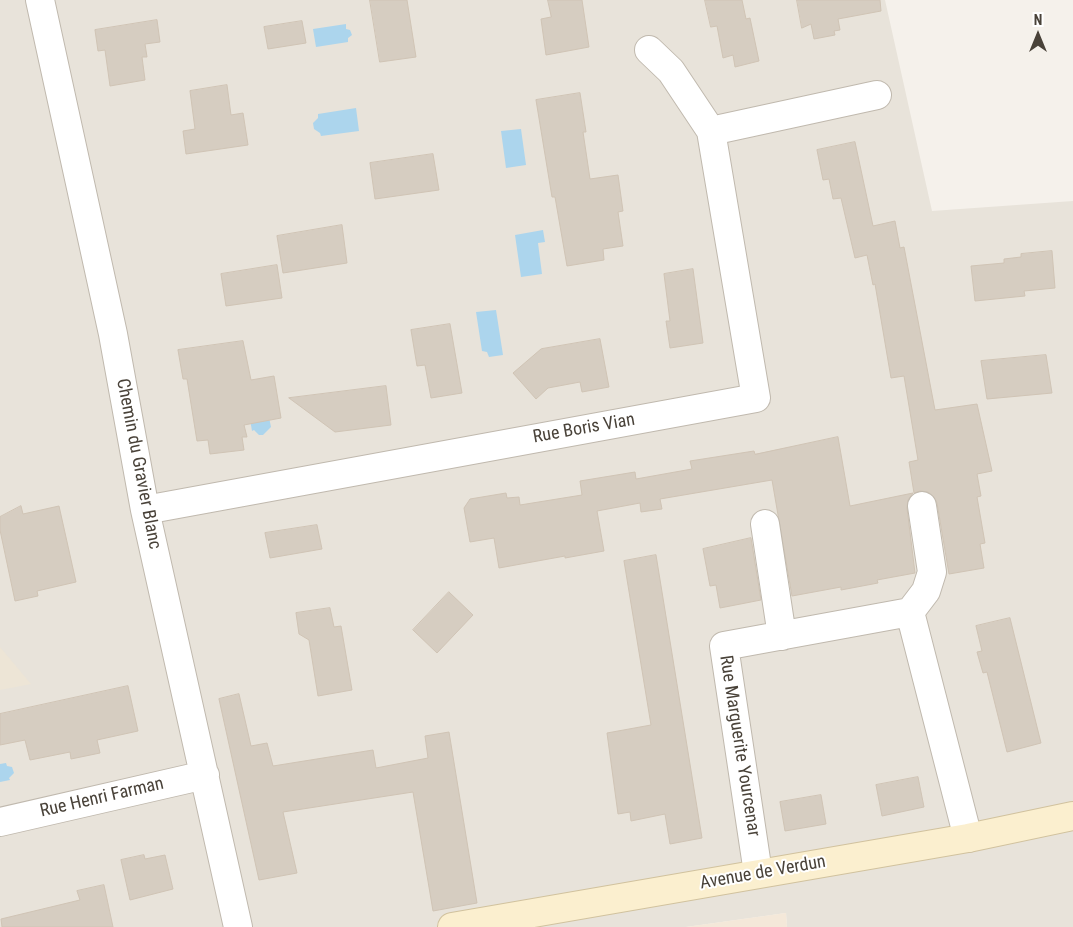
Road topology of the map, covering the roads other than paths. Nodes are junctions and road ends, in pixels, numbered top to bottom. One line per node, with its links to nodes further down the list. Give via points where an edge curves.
1 (40, 0): 6 (street, Chemin du Gravier Blanc, via 113,334)
2 (649, 50): 4 (street, Rue Boris Vian, via 671,71)
3 (877, 95): 4 (street)
4 (711, 131): 6 (street, Rue Boris Vian, via 756,398)
5 (922, 506): 8 (street, via 932,572 926,591)
6 (146, 510): 10 (street, Chemin du Gravier Blanc)
7 (765, 524): 9 (street)
8 (910, 612): 9 (street, Rue Marguerite Yourcenar); 13 (street)
9 (782, 636): 14 (street, Rue Marguerite Yourcenar, via 724,646)
10 (205, 775): 12 (street, Rue Henri Farman); 15 (street, Chemin du Gravier Blanc)
11 (1073, 816): 13 (main road, Avenue de Verdun)
12 (0, 822)
13 (968, 838): 14 (main road, Avenue de Verdun)
14 (758, 873): 16 (main road, Avenue de Verdun)
15 (238, 927)
16 (452, 927)

